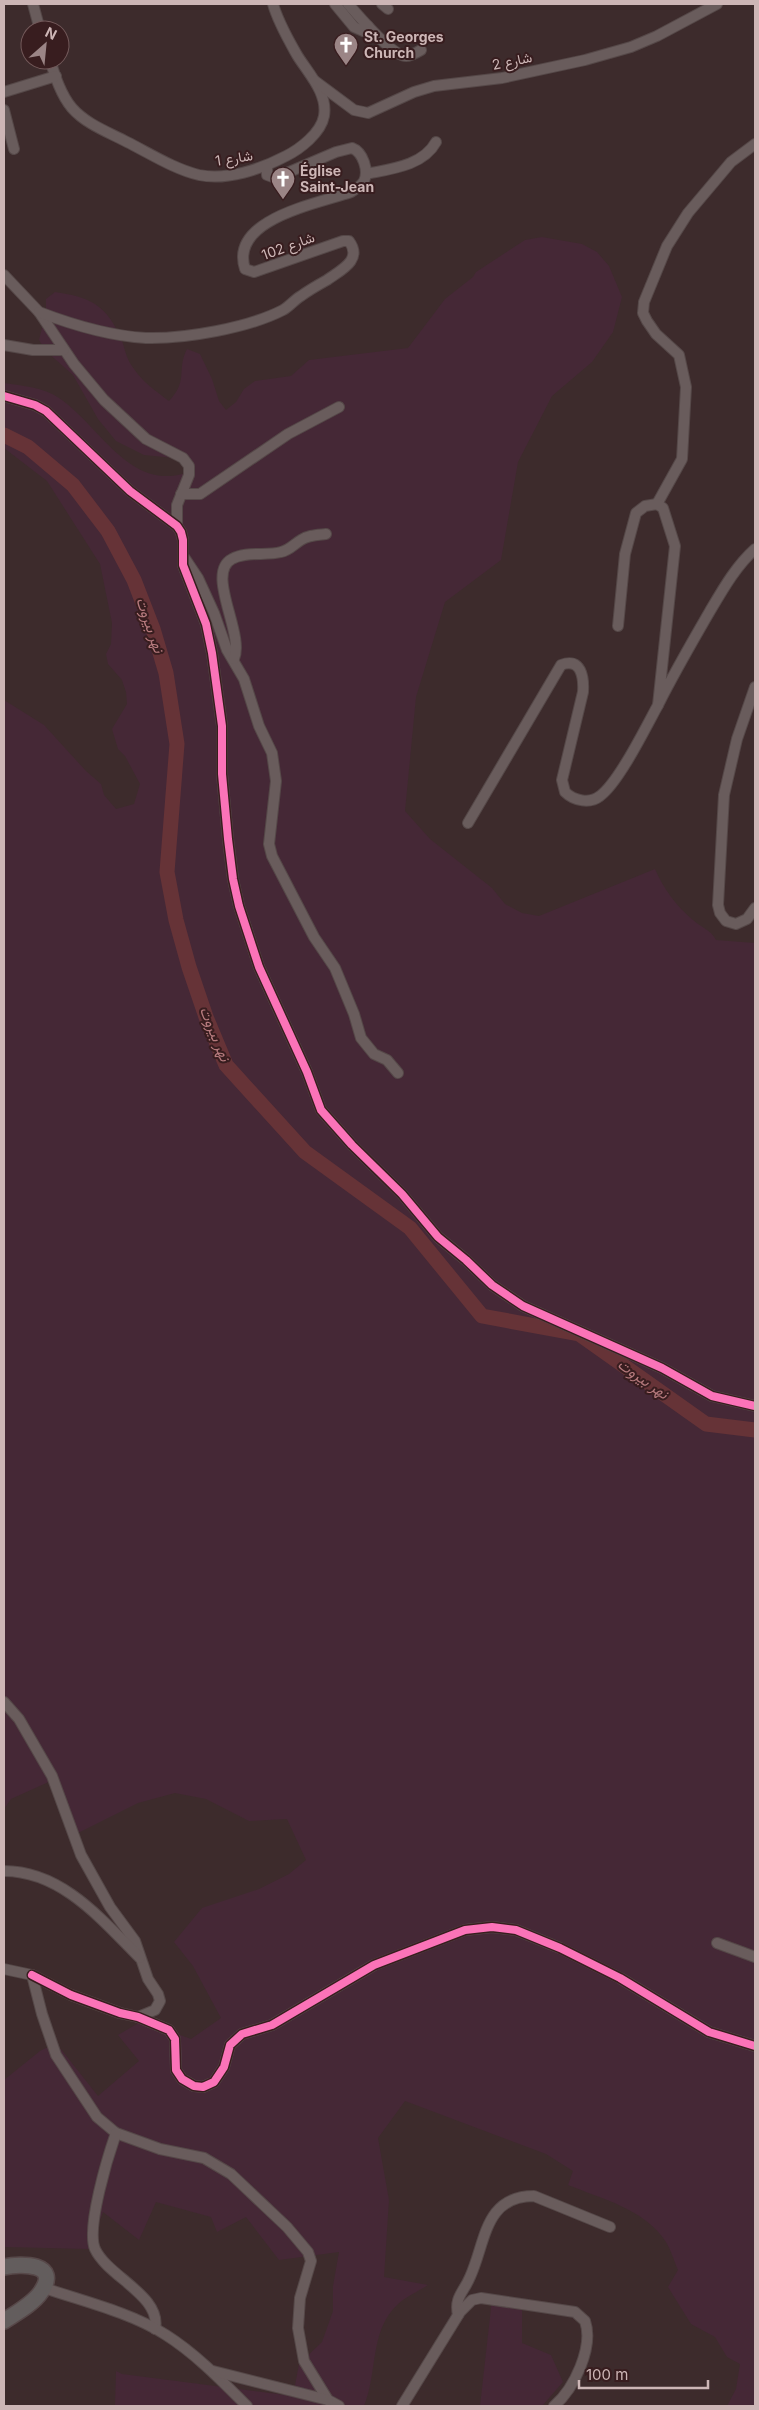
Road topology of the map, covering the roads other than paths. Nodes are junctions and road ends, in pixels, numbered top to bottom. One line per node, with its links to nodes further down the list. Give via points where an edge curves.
1 (33, 4): 6 (street)
2 (273, 4): 11 (street, شارع 1, via 290,42)
3 (335, 4): 7 (street, via 356,29 363,31)
4 (348, 4): 7 (street)
5 (717, 4): 11 (street, شارع 2, via 631,47 502,78 434,86 368,113 354,110)
6 (37, 20)
7 (368, 26): 8 (street, via 400,54 410,56)
8 (421, 50)
9 (54, 70): 10 (street, شارع 1)
10 (56, 76): 12 (street); 17 (street, شارع 1, via 72,108 90,123 186,170 199,175 221,175)
11 (315, 81): 17 (street, شارع 1, via 324,108 322,123 294,152)
12 (4, 92)
13 (4, 110): 16 (street)
14 (436, 142): 18 (street, via 428,155)
15 (755, 144): 26 (street, via 731,162 684,219 667,246 644,302 643,313 656,334 679,354 686,387 682,459)
16 (14, 149)
17 (267, 166): 18 (street, via 268,175 275,178 352,148 363,160)
18 (366, 174): 20 (street, شارع 102, via 359,187 351,192 279,216 248,237 242,261 245,269 254,272 343,241 349,242 355,253 353,259 334,275 282,310 208,333 145,338 90,329)
19 (4, 274): 20 (street)
20 (39, 312): 22 (street)
21 (4, 345): 22 (street, via 33,350)
22 (64, 350): 25 (street, via 104,400 130,426 146,439 184,458 189,466 189,475)
23 (4, 396): 27 (street, via 35,404 46,411 130,491)
24 (339, 407): 25 (street, via 288,434 200,494)
25 (181, 494): 27 (street, via 177,505)
26 (657, 504): 31 (street, via 645,506 636,513 625,554); 34 (street, via 663,508 675,546)
27 (177, 526): 30 (street, via 183,540)
28 (326, 534): 32 (street, via 301,539 284,551 245,555 228,562 222,574 237,643)
29 (755, 549): 34 (street, via 726,586)
30 (182, 554): 32 (street, via 198,578 227,650); 38 (street, via 212,652 222,726 222,782 239,906 259,967 321,1110 402,1194 438,1238 492,1285 522,1306 662,1368 712,1396)
31 (618, 626)
32 (234, 659): 37 (street, via 272,753 276,781 269,834 272,856 310,929 335,968 361,1038 374,1054 387,1060)
33 (755, 687): 36 (street, via 724,795 717,888 720,913 726,921 736,924 747,919)
34 (658, 705): 35 (street, via 623,767 605,791 594,799 575,799 565,792 562,780 584,679 583,672 570,663 561,665)
35 (468, 823)
36 (755, 908)
37 (398, 1073)
38 (755, 1406)
39 (4, 1702): 43 (street, via 19,1719 45,1762 66,1809 81,1855 110,1907 135,1940)
40 (4, 1871): 43 (street, via 44,1878 72,1893)
41 (717, 1943): 42 (street)
42 (755, 1957)
43 (141, 1959): 46 (street, via 160,2001 155,2010)
44 (4, 1969): 45 (street)
45 (32, 1975): 46 (street, via 71,1995); 48 (street, via 56,2055 98,2117)
46 (138, 2017): 47 (street, via 169,2030 175,2039 179,2075 187,2083 204,2086 214,2082 224,2067 230,2045 242,2034 272,2026 374,1965 434,1940 465,1930 504,1927 545,1942 620,1978 709,2032)
47 (755, 2046)
48 (116, 2133): 54 (street, via 94,2217 95,2249 105,2263 147,2302 155,2314); 56 (street, via 160,2149 204,2158 231,2174 287,2227 308,2252 311,2261 300,2298 298,2328 304,2361)
49 (610, 2227): 52 (street, via 534,2196 509,2200 499,2208 485,2233 471,2276 457,2300)
50 (4, 2267): 51 (highway, via 36,2265 45,2277)
51 (44, 2288): 53 (highway); 54 (street)
52 (458, 2315): 57 (street, via 472,2300 481,2298 569,2311 581,2316 587,2327 586,2347); 60 (street)
53 (4, 2322)
54 (155, 2329): 55 (street)
55 (212, 2371): 56 (street); 58 (street)
56 (328, 2400): 59 (street)
57 (564, 2402): 61 (street)
58 (247, 2406)
59 (339, 2406)
60 (402, 2406)
61 (554, 2406)

